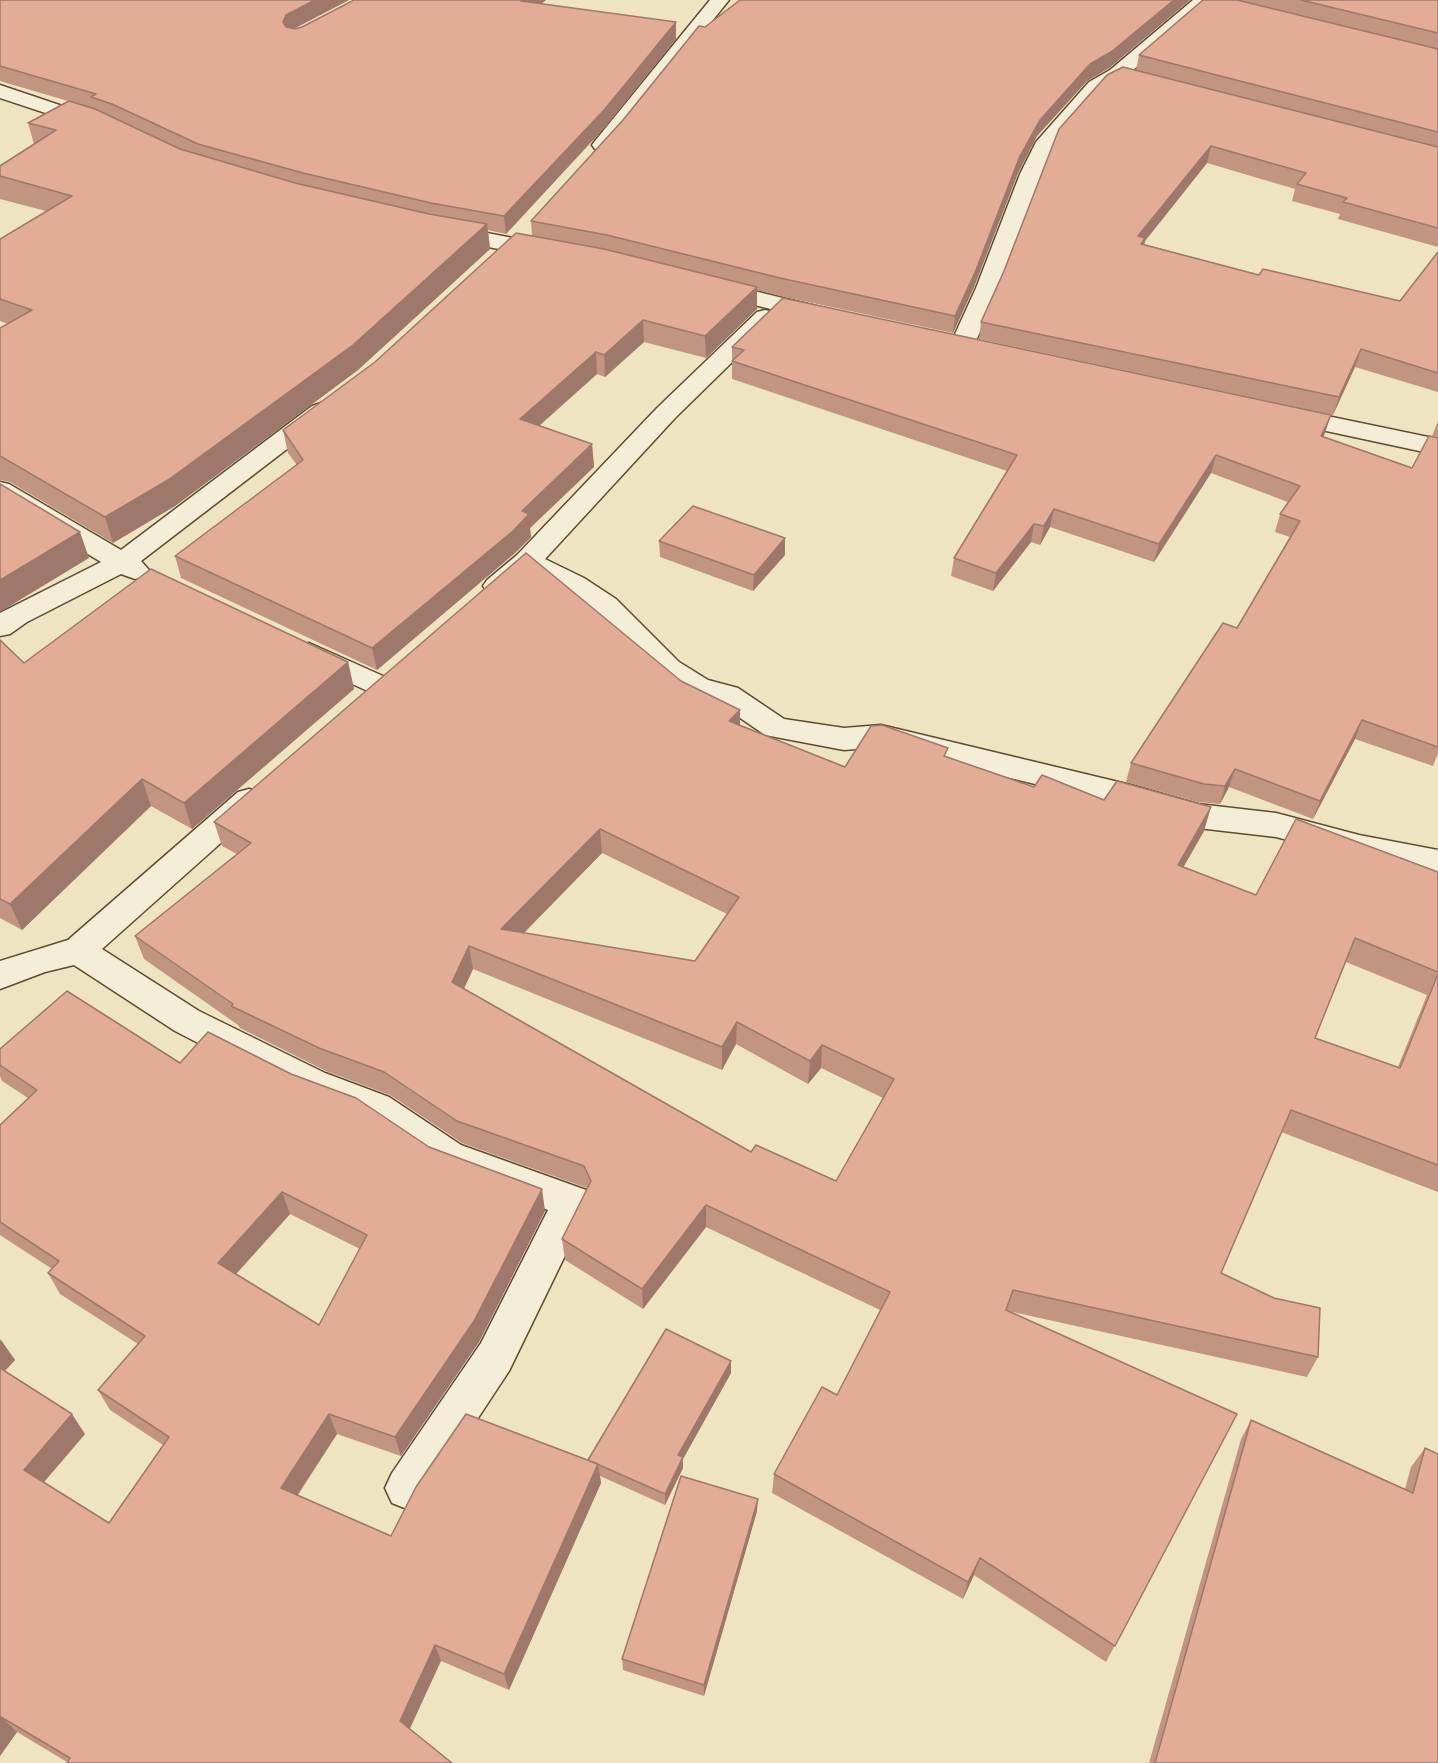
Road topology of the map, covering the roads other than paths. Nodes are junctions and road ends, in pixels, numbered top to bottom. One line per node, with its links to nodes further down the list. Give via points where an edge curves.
1 (720, 0): 8 (street)
2 (1204, 0): 3 (street); 4 (street)
3 (1226, 6)
4 (1117, 74): 5 (street); 17 (street, via 1096,86 1046,142)
5 (1140, 80)
6 (0, 91): 7 (street)
7 (119, 133)
8 (591, 157)
9 (421, 227): 10 (street)
10 (518, 238): 11 (street); 12 (street)
11 (575, 256)
12 (486, 268)
13 (686, 282): 14 (street)
14 (777, 305): 15 (street); 23 (street, via 666,413)
15 (847, 320)
16 (939, 340): 17 (street)
17 (962, 345): 18 (street)
18 (985, 351)
19 (341, 396): 24 (street)
20 (1267, 411): 21 (street)
21 (1438, 447)
22 (0, 490): 24 (street)
23 (527, 561): 26 (street); 31 (street, via 574,584 606,606 669,669 698,687 727,695 776,728 844,739 881,736 1198,816 1275,825)
24 (121, 563): 25 (street); 27 (street)
25 (153, 579)
26 (475, 605)
27 (0, 627)
28 (283, 641): 29 (street, via 389,680)
29 (355, 708)
30 (266, 786): 32 (street)
31 (1438, 862)
32 (78, 951): 33 (street); 34 (street, via 187,1021 312,1084 376,1108 448,1156 572,1202 495,1357)
33 (0, 975)
34 (407, 1488)

